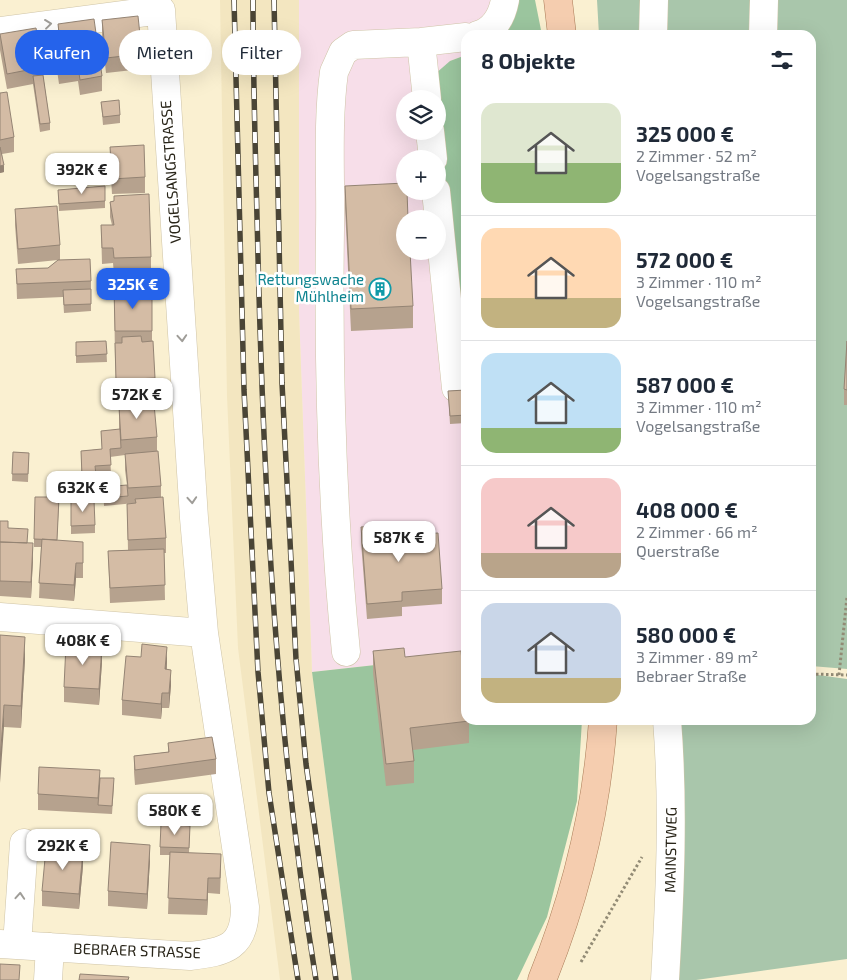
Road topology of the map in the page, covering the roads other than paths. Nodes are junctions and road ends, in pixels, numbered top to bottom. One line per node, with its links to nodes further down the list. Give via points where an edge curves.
1 (505, 0): 5 (street, via 498,21)
2 (654, 0): 6 (street)
3 (764, 0): 7 (street)
4 (0, 30): 14 (street, VOGELSANGSTRASSE, one-way to 14, via 168,9 194,518)
5 (488, 30)
6 (653, 30)
7 (763, 30)
8 (461, 38): 9 (street)
9 (421, 42): 10 (street); 15 (street, via 353,45 342,52 332,83 332,424)
10 (425, 90)
11 (437, 200): 12 (street)
12 (456, 388)
13 (0, 617): 14 (street)
14 (204, 633): 20 (street, BEBRAER STRASSE, via 244,887 245,926 240,937 228,948 190,956)
15 (346, 652)
16 (603, 725): 22 (main road, via 598,774 584,852 557,944)
17 (667, 725): 23 (street, MAINSTWEG, via 672,829)
18 (24, 843): 19 (street, one-way to 18)
19 (9, 944): 20 (street, BEBRAER STRASSE)
20 (50, 947): 21 (street)
21 (48, 980)
22 (542, 980)
23 (665, 980)

